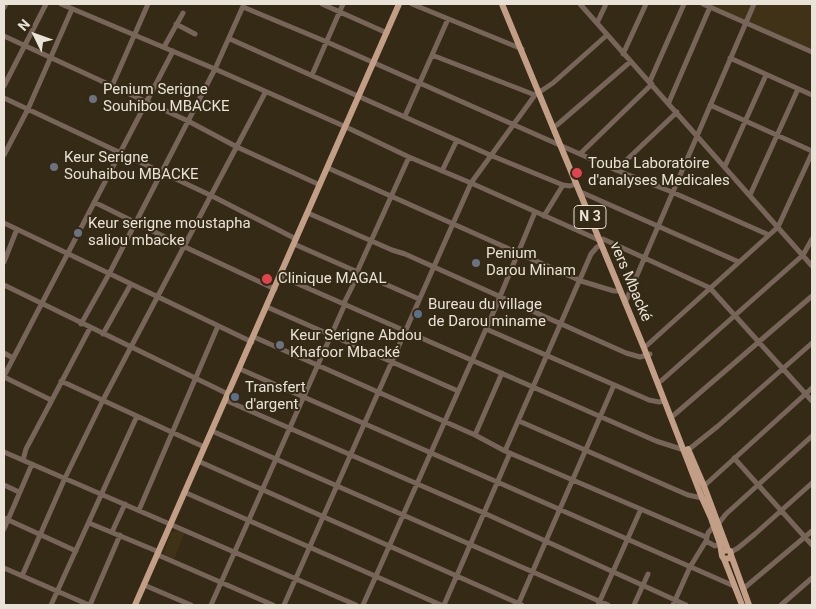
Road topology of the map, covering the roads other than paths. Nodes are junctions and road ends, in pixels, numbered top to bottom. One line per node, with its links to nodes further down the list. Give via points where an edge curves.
1 (6, 4): 19 (street)
2 (46, 4): 33 (street)
3 (61, 4): 17 (street)
4 (148, 4): 28 (street)
5 (322, 4): 20 (street)
6 (343, 4): 20 (street)
7 (399, 4): 26 (main road)
8 (412, 4): 22 (street)
9 (502, 4): 35 (main road, vers Mbacké / N 3)
10 (580, 4): 24 (street)
11 (606, 4): 24 (street)
12 (646, 4): 38 (street)
13 (684, 4): 47 (street)
14 (703, 4): 18 (street)
15 (754, 4): 23 (street)
16 (244, 5): 31 (street); 32 (street)
17 (70, 7): 28 (street); 40 (street)
18 (710, 7): 23 (street); 57 (street)
19 (4, 8)
20 (340, 12): 26 (street); 32 (street)
21 (183, 13): 25 (street)
22 (448, 19): 35 (street); 39 (street)
23 (746, 22): 37 (street); 41 (street)
24 (597, 23): 29 (street)
25 (176, 24): 27 (street); 34 (street)
26 (387, 33): 43 (main road)
27 (195, 34)
28 (134, 35): 34 (street); 50 (street)
29 (607, 35): 38 (street); 52 (street, via 553,83)
30 (4, 36): 33 (street)
31 (230, 39): 44 (street); 46 (street)
32 (326, 42): 43 (street); 46 (street)
33 (25, 46): 40 (street); 49 (street)
34 (164, 47): 36 (street)
35 (522, 50): 52 (main road, vers Mbacké / N 3)
36 (173, 51): 44 (street); 58 (street)
37 (812, 52)
38 (623, 54): 42 (street)
39 (432, 55): 48 (street); 52 (street)
40 (51, 57): 50 (street); 60 (street)
41 (730, 58): 45 (street); 59 (street)
42 (630, 62): 47 (street); 66 (street)
43 (374, 63): 48 (street); 55 (main road)
44 (215, 69): 53 (street); 63 (street)
45 (766, 74): 51 (street); 64 (street)
46 (312, 75): 55 (street)
47 (651, 82): 57 (street); 75 (street)
48 (419, 84): 62 (street); 65 (street)
49 (4, 86)
50 (112, 86): 58 (street)
51 (798, 89): 54 (street); 69 (street)
52 (537, 92): 65 (street); 66 (main road, vers Mbacké / N 3); 71 (main road, vers Mbacké / N 3)
53 (265, 93): 67 (street); 72 (street)
54 (812, 94)
55 (360, 97): 62 (street); 67 (main road)
56 (4, 98): 60 (street)
57 (669, 102): 61 (street)
58 (146, 103): 63 (street); 74 (street)
59 (710, 105): 64 (street); 68 (street)
60 (28, 109): 74 (street); 76 (street)
61 (678, 112): 68 (street); 81 (street)
62 (405, 116): 70 (street)
63 (188, 121): 72 (street); 83 (street)
64 (745, 122): 69 (street); 79 (street)
65 (514, 125): 71 (street); 77 (street)
66 (557, 125): 71 (main road, vers Mbacké / N 3)
67 (346, 128): 78 (street); 80 (main road)
68 (698, 135): 79 (street); 88 (street)
69 (777, 136): 73 (street); 90 (street)
70 (457, 140): 77 (street); 82 (street)
71 (563, 146): 75 (street); 85 (main road, vers Mbacké / N 3); 89 (main road, vers Mbacké / N 3)
72 (237, 147): 86 (street); 91 (street)
73 (812, 152): 101 (street)
74 (120, 153): 83 (street); 93 (street)
75 (580, 154): 81 (street)
76 (4, 155)
77 (490, 155): 84 (street); 87 (street)
78 (408, 158): 82 (street); 92 (street)
79 (725, 166): 90 (street)
80 (328, 168): 86 (main road); 92 (street)
81 (616, 170): 88 (street)
82 (442, 171): 84 (street)
83 (161, 173): 91 (street); 98 (street)
84 (471, 183): 94 (street); 99 (street)
85 (576, 184): 87 (street); 106 (main road, vers Mbacké / N 3)
86 (320, 185): 95 (main road)
87 (563, 185): 96 (street)
88 (672, 192): 100 (street); 103 (street)
89 (583, 193): 100 (street); 106 (main road, vers Mbacké / N 3)
90 (750, 195): 101 (street)
91 (212, 196): 107 (street); 108 (street)
92 (391, 197): 99 (street); 105 (street)
93 (94, 202): 98 (street); 110 (street)
94 (536, 212): 96 (street); 109 (street)
95 (308, 213): 105 (street); 107 (main road)
96 (544, 216): 106 (street)
97 (4, 223): 102 (street)
98 (136, 223): 108 (street); 118 (street)
99 (452, 223): 109 (street); 116 (street)
100 (658, 226): 112 (street); 114 (street)
101 (778, 227): 103 (street); 111 (street)
102 (17, 229): 110 (street); 113 (street)
103 (769, 235): 114 (street)
104 (812, 239): 111 (street)
105 (372, 241): 116 (street); 117 (street)
106 (601, 241): 112 (street); 120 (street, via 591,254); 125 (main road, vers Mbacké / N 3); 130 (main road, vers Mbacké / N 3)
107 (295, 242): 117 (street); 119 (main road)
108 (185, 247): 124 (street); 127 (street)
109 (518, 253): 120 (street); 128 (street)
110 (68, 254): 118 (street); 131 (street)
111 (803, 255): 115 (street); 134 (street)
112 (644, 258): 123 (street); 130 (street)
113 (4, 262)
114 (739, 262): 123 (street)
115 (812, 266)
116 (434, 267): 128 (street); 129 (street)
117 (358, 273): 129 (street); 132 (street)
118 (110, 274): 121 (street); 135 (street)
119 (280, 276): 124 (main road); 132 (street)
120 (581, 281): 125 (street); 136 (street)
121 (131, 284): 127 (street); 141 (street)
122 (4, 286): 131 (street)
123 (710, 288): 134 (street); 147 (street)
124 (275, 289): 133 (main road)
125 (620, 291): 130 (main road, vers Mbacké / N 3)
126 (812, 296): 144 (street)
127 (157, 297): 137 (street); 146 (street)
128 (500, 297): 136 (street); 139 (street)
129 (419, 299): 140 (street)
130 (626, 301): 147 (main road, vers Mbacké / N 3)
131 (42, 303): 135 (street); 151 (street)
132 (345, 304): 140 (street); 142 (street)
133 (267, 307): 142 (street); 143 (main road)
134 (736, 316): 144 (street); 161 (street)
135 (81, 324): 138 (street)
136 (561, 324): 149 (street, via 626,353 640,357); 150 (street)
137 (218, 326): 143 (street); 159 (street)
138 (90, 328): 141 (street); 160 (street)
139 (486, 329): 150 (street); 152 (street)
140 (406, 330): 152 (street); 153 (street)
141 (103, 334): 146 (street)
142 (333, 335): 153 (street); 154 (street)
143 (253, 340): 154 (street); 155 (main road)
144 (760, 341): 156 (street); 174 (street)
145 (812, 343): 156 (street)
146 (132, 347): 159 (street); 171 (street)
147 (646, 347): 149 (main road, N 3)
148 (4, 353): 151 (street)
149 (648, 355): 161 (main road, N 3); 172 (main road, N 3)
150 (548, 356): 162 (street); 163 (street)
151 (13, 358): 158 (street)
152 (472, 359): 157 (street); 165 (street)
153 (391, 361): 165 (street); 166 (street)
154 (318, 366): 166 (street); 169 (street)
155 (240, 369): 168 (main road); 169 (street)
156 (783, 369): 167 (street); 187 (street)
157 (502, 373): 163 (street); 183 (street)
158 (4, 376): 170 (street)
159 (196, 378): 168 (street); 182 (street)
160 (61, 381): 170 (street); 171 (street)
161 (661, 381): 174 (main road, N 3)
162 (614, 385): 172 (street, via 652,401); 176 (street)
163 (533, 386): 176 (street); 177 (street)
164 (812, 388): 167 (street)
165 (458, 391): 178 (street)
166 (377, 392): 178 (street); 179 (street)
167 (806, 394): 173 (street); 192 (street)
168 (227, 397): 180 (street); 181 (main road)
169 (304, 397): 179 (street); 180 (street)
170 (51, 400): 194 (street)
171 (103, 400): 175 (street); 197 (street)
172 (664, 401): 187 (main road, N 3)
173 (812, 401)
174 (674, 415): 187 (main road, N 3)
175 (137, 416): 182 (street); 209 (street)
176 (601, 416): 186 (street); 187 (street, via 656,441)
177 (519, 421): 186 (street); 190 (street)
178 (444, 422): 183 (street); 189 (street)
179 (363, 424): 189 (street); 191 (street)
180 (290, 427): 191 (street); 193 (street)
181 (212, 431): 185 (main road); 193 (street)
182 (172, 433): 185 (street); 213 (street)
183 (475, 435): 190 (street)
184 (812, 436): 202 (street)
185 (204, 447): 195 (main road)
186 (586, 450): 198 (street); 210 (street, via 688,495)
187 (686, 450): 205 (main road, N 3); 210 (main road, N 3)
188 (4, 452): 194 (street)
189 (430, 452): 199 (street); 201 (street)
190 (508, 452): 198 (street); 199 (street)
191 (350, 454): 201 (street); 204 (street)
192 (734, 458): 202 (street); 205 (street)
193 (276, 459): 204 (street); 206 (street)
194 (23, 460): 196 (street)
195 (198, 461): 206 (street); 208 (main road)
196 (32, 464): 197 (street); 207 (street)
197 (65, 478): 209 (street); 227 (street)
198 (573, 480): 212 (street); 214 (street)
199 (497, 482): 214 (street); 216 (street)
200 (812, 483): 215 (street)
201 (416, 484): 216 (street); 217 (street)
202 (758, 484): 215 (street); 223 (street)
203 (4, 485): 207 (street)
204 (337, 485): 217 (street); 218 (street)
205 (704, 486): 223 (main road, N 3)
206 (262, 490): 218 (street); 220 (street)
207 (19, 492): 219 (street)
208 (184, 492): 220 (street); 222 (main road)
209 (102, 495): 211 (street); 221 (street)
210 (702, 498): 223 (main road, N 3)
211 (124, 504): 213 (street); 226 (street)
212 (641, 509): 230 (street); 231 (street)
213 (139, 510): 222 (street)
214 (560, 510): 231 (street); 232 (street)
215 (782, 511): 229 (street); 240 (street, via 743,544)
216 (484, 513): 232 (street); 233 (street)
217 (403, 514): 233 (street); 236 (street)
218 (323, 517): 236 (street); 237 (street)
219 (6, 519): 224 (street); 227 (street)
220 (249, 521): 237 (street); 239 (street)
221 (89, 523): 226 (street); 238 (street)
222 (172, 524): 239 (street); 241 (main road)
223 (716, 524): 230 (street); 234 (main road, N 3); 240 (main road, N 3)
224 (4, 529)
225 (812, 531): 229 (street)
226 (112, 532): 228 (street)
227 (40, 533): 238 (street); 247 (street)
228 (120, 536): 241 (street); 261 (street)
229 (805, 537): 235 (street); 256 (street)
230 (706, 539): 234 (street, via 715,546); 242 (street)
231 (627, 540): 242 (street); 245 (street)
232 (546, 541): 244 (street); 245 (street)
233 (470, 544): 244 (street); 248 (street)
234 (720, 544): 240 (main road, N 3)
235 (812, 545)
236 (389, 546): 248 (street); 249 (street)
237 (310, 548): 249 (street); 250 (street)
238 (76, 550): 257 (street)
239 (234, 551): 250 (street); 252 (street)
240 (728, 552): 255 (main road, via 722,556); 256 (main road, N 3)
241 (159, 553): 252 (street); 253 (main road)
242 (690, 567): 255 (street); 258 (street)
243 (4, 568): 247 (street)
244 (532, 572): 259 (street); 270 (street)
245 (613, 573): 254 (street); 259 (street)
246 (648, 574): 254 (street)
247 (22, 576): 257 (street)
248 (457, 576): 269 (street); 270 (street)
249 (376, 577): 268 (street); 269 (street)
250 (296, 578): 266 (street); 267 (street)
251 (812, 578): 276 (street)
252 (221, 582): 264 (street); 265 (street)
253 (144, 585): 262 (main road); 263 (street)
254 (642, 585): 258 (street); 272 (street)
255 (734, 586): 274 (main road)
256 (743, 589): 275 (main road, N 3)
257 (58, 591): 260 (street); 261 (street)
258 (674, 602): 273 (street)
259 (599, 603): 271 (street)
260 (51, 605)
261 (90, 605)
262 (135, 605)
263 (191, 605)
264 (212, 605)
265 (273, 605)
266 (284, 605)
267 (356, 605)
268 (363, 605)
269 (442, 605)
270 (520, 605)
271 (608, 605)
272 (634, 605)
273 (686, 605)
274 (742, 605)
275 (749, 605)
276 (781, 605)

